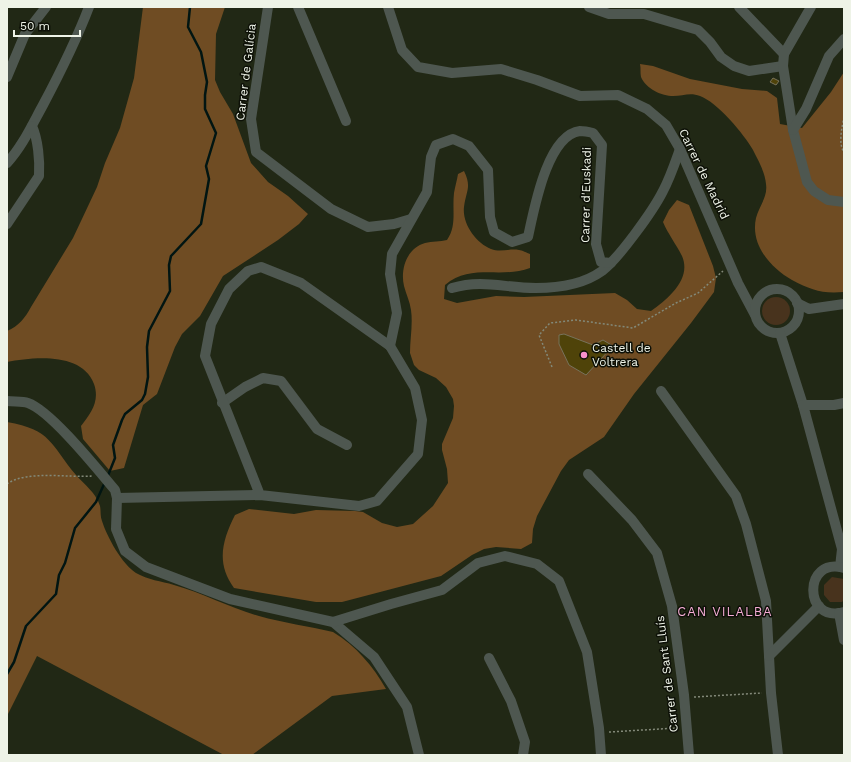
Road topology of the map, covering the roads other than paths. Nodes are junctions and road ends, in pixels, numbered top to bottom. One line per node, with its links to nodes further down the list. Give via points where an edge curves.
1 (46, 7): 12 (street, via 25,34)
2 (89, 7): 14 (street, via 74,44)
3 (268, 7): 19 (street, Carrer de Galícia, via 251,119 256,152 331,209 368,227)
4 (298, 7): 13 (street)
5 (388, 7): 16 (street, Carrer de Madrid, via 402,50 418,67 452,73 501,70 580,96 618,95 647,109 666,125)
6 (589, 7): 11 (street, via 609,14 644,14 698,30 721,58 749,71)
7 (738, 7): 10 (street)
8 (811, 7): 10 (street)
9 (844, 39): 15 (street, via 829,56 806,109)
10 (784, 54): 11 (street)
11 (783, 66): 15 (street)
12 (7, 77)
13 (346, 121)
14 (32, 126): 17 (street); 20 (street, via 35,132 39,176)
15 (793, 130): 18 (street, via 807,182 814,192 828,200)
16 (680, 149): 21 (street, via 663,192); 25 (street, Carrer de Madrid)
17 (7, 163)
18 (844, 202)
19 (412, 219): 21 (street, Carrer d'Euskadi, via 427,192 431,157 436,145 453,139 469,146 488,170 490,217 494,232 512,242 528,237 536,200 550,157 566,138 580,131 593,133 602,145 596,244 601,262); 27 (street, Carrer d'Euskadi, via 392,254 390,274 397,313)
20 (7, 224)
21 (611, 263): 22 (street, via 589,278 557,287 510,287 478,282)
22 (452, 288)
23 (797, 304): 24 (street, via 808,309); 25 (street, via 782,290 768,291 757,301); 26 (street, via 796,322)
24 (844, 304)
25 (755, 315): 26 (street, via 761,327 767,331)
26 (780, 333): 32 (street)
27 (390, 346): 31 (street, via 301,283 261,267 248,271 229,289 211,324 207,344 205,356); 35 (street, via 415,388 422,420 418,454 413,460 376,501 359,506)
28 (661, 391): 42 (street, via 736,496 766,601)
29 (7, 401): 36 (street, via 28,403 39,409 60,428 115,490)
30 (844, 402): 32 (street, via 834,405)
31 (222, 403): 33 (street, via 263,378 281,381 317,429); 35 (street)
32 (803, 406): 37 (street, via 842,549)
33 (347, 446)
34 (588, 474): 47 (street, Carrer de Sant Lluís, via 632,520 657,553 672,606)
35 (260, 495): 36 (street)
36 (117, 498): 40 (street, via 116,529 125,551 146,567 230,599)
37 (842, 567): 38 (street, via 826,569 815,579 813,593)
38 (819, 606): 39 (street, via 832,613); 42 (street)
39 (842, 612): 41 (street)
40 (333, 622): 44 (street, via 374,657 407,707); 46 (street, via 442,590 478,562 505,556 537,564 559,581 587,652)
41 (844, 640)
42 (769, 656): 48 (street)
43 (489, 658): 45 (street, via 511,701 525,742)
44 (419, 755)
45 (523, 755)
46 (601, 755)
47 (689, 755)
48 (778, 755)

